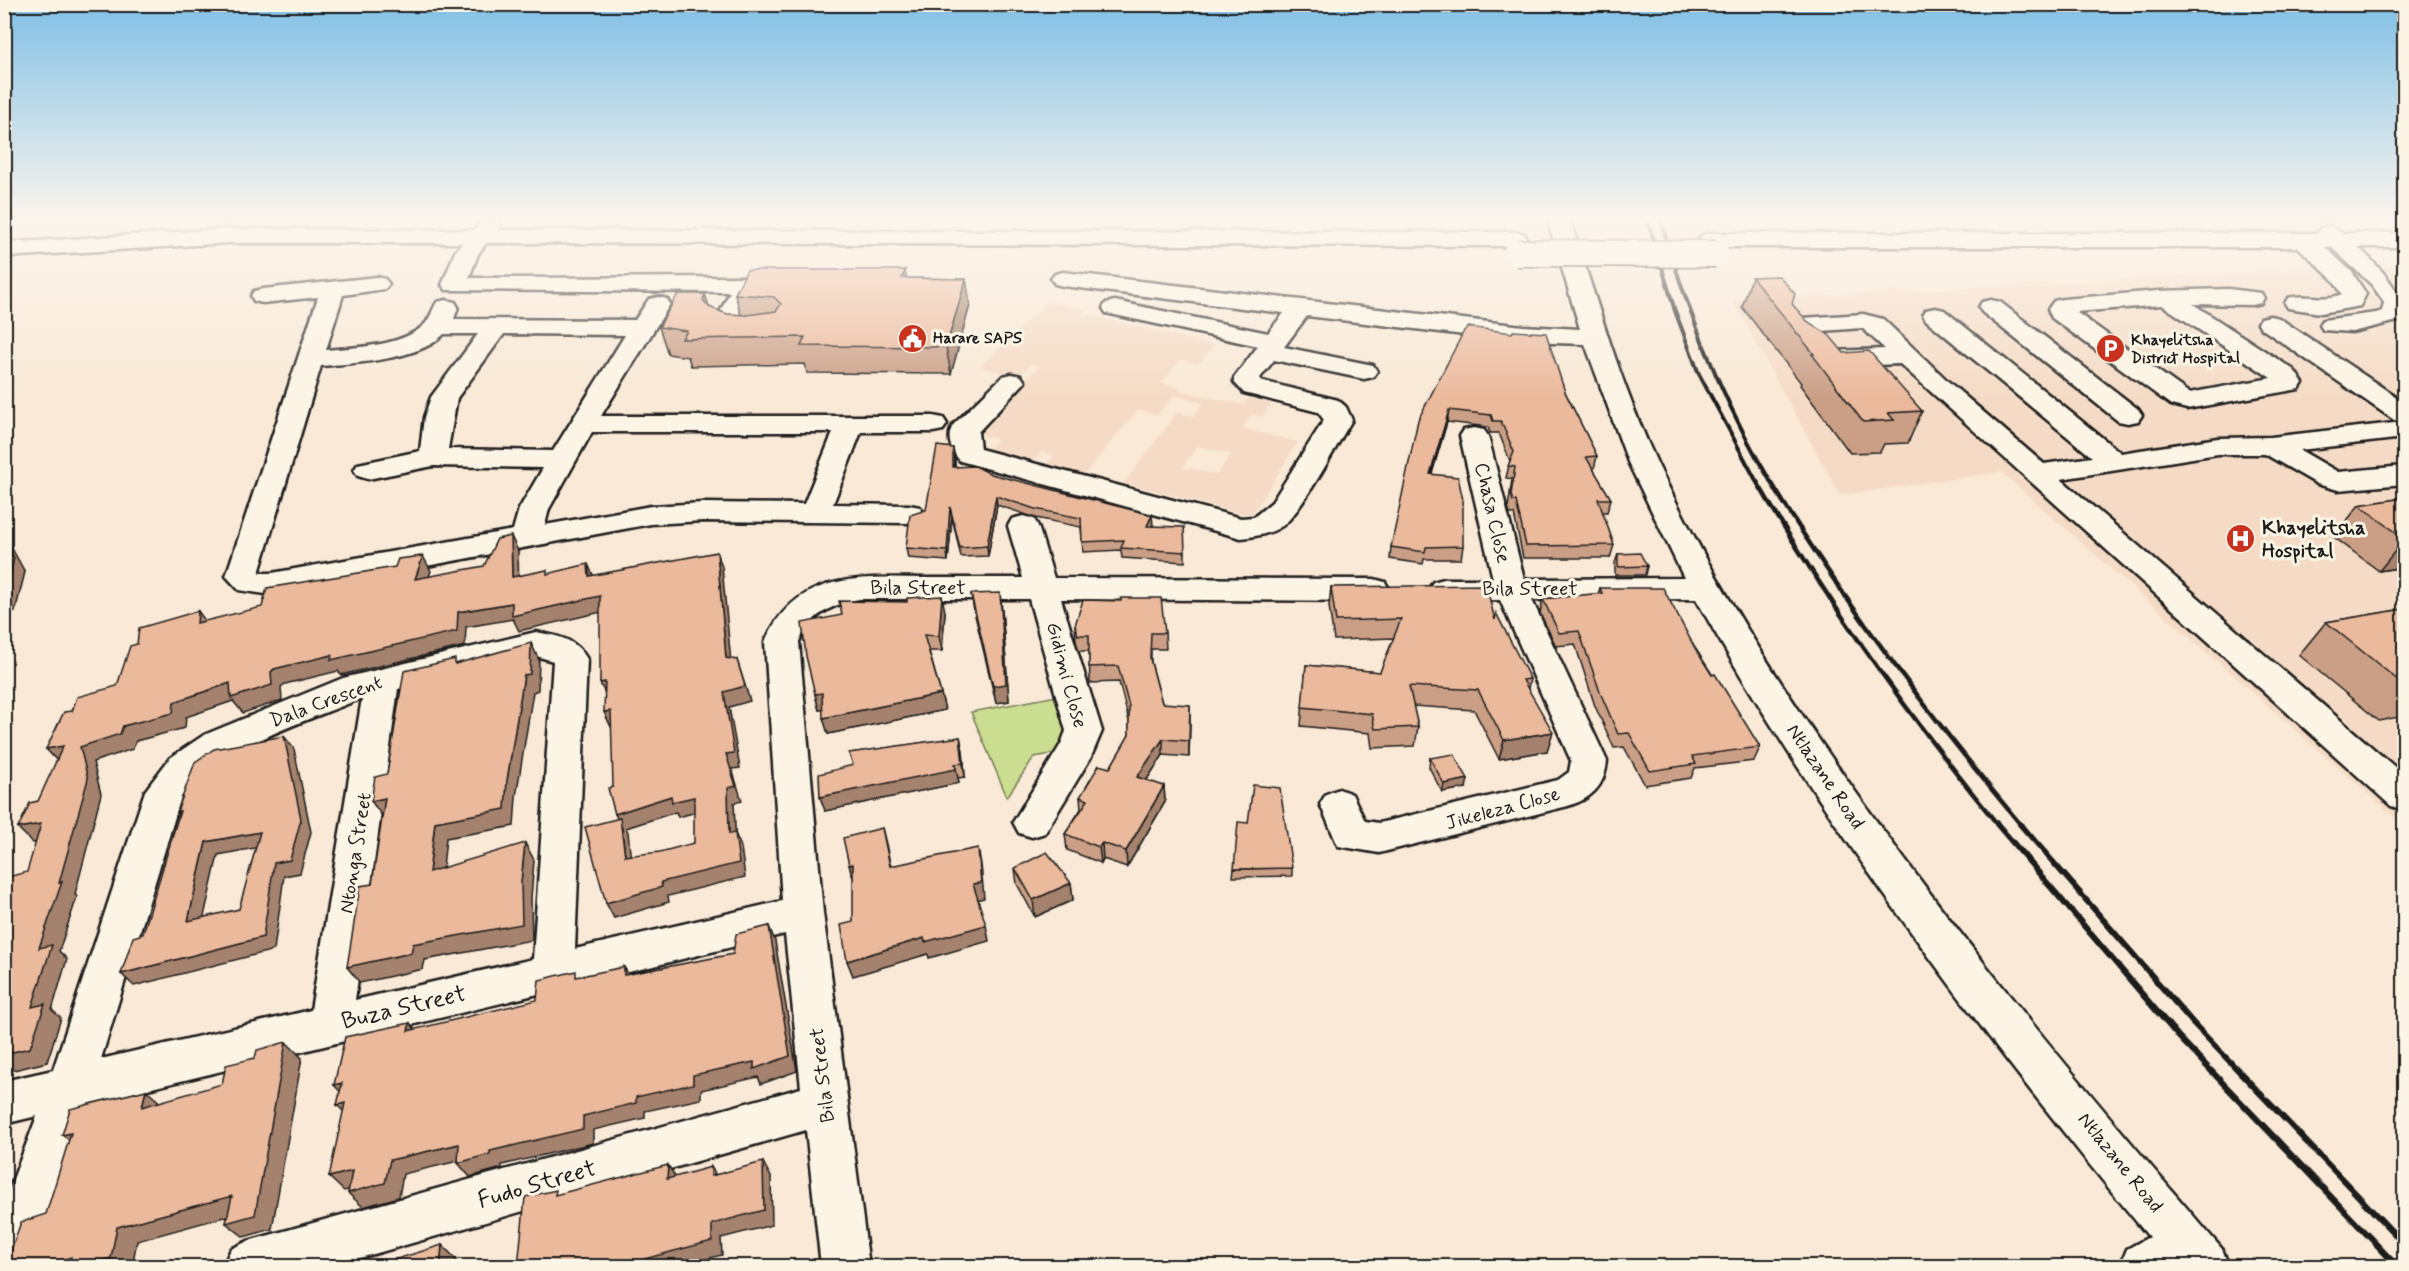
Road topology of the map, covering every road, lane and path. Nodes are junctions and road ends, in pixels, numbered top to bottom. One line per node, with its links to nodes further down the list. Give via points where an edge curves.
1 (456, 280): 8 (street)
2 (1073, 280): 18 (street)
3 (1577, 280): 25 (street, Ntlazane Road)
4 (2349, 280): 14 (street, via 2354,298 2335,305)
5 (2379, 280): 11 (street)
6 (377, 284): 10 (street)
7 (737, 284): 8 (street); 9 (street); 24 (street, via 725,326 734,331)
8 (454, 285): 21 (street)
9 (807, 285)
10 (332, 290): 12 (street); 31 (street)
11 (2399, 295): 20 (street, via 2393,315)
12 (263, 296)
13 (2168, 297): 13 (street, via 2060,309 2180,399 2290,383); 35 (street, via 2194,297 2258,311)
14 (2296, 303)
15 (658, 304): 23 (street)
16 (1991, 307): 26 (street)
17 (1115, 308): 28 (street)
18 (1301, 308): 25 (street, via 1523,334); 28 (street)
19 (1935, 315): 27 (street)
20 (2363, 322): 29 (street, via 2349,333); 29 (street, via 2323,325)
21 (438, 326): 22 (street); 31 (street, via 401,346)
22 (497, 326): 23 (street); 43 (street, via 444,397)
23 (641, 327): 37 (street)
24 (772, 331)
25 (1594, 337): 54 (street, Ntlazane Road, via 1610,389 1642,462)
26 (2028, 337): 27 (street); 36 (street)
27 (1973, 346): 45 (street)
28 (1271, 347): 32 (street); 33 (street, via 1246,378 1249,385 1324,404 1336,413 1338,420 1283,508 1269,523 1255,527 1242,528 970,455 964,448 964,430)
29 (2349, 351): 34 (street)
30 (1905, 356): 47 (street)
31 (310, 360): 52 (street, via 242,576 250,583 272,584)
32 (1364, 371)
33 (1012, 382)
34 (2404, 390)
35 (2404, 414)
36 (2128, 416)
37 (583, 424): 38 (street); 44 (street)
38 (850, 424): 39 (street); 49 (street)
39 (933, 424)
40 (2404, 430): 42 (street)
41 (1474, 436): 55 (street, Chasa Close)
42 (2271, 445): 45 (street, via 2218,446); 48 (street, via 2338,481)
43 (433, 457): 44 (street); 46 (street)
44 (562, 460): 52 (street, via 534,508)
45 (2115, 462): 47 (street)
46 (368, 470)
47 (2039, 474): 57 (street)
48 (2404, 475)
49 (815, 513): 50 (street); 52 (street, via 651,515)
50 (909, 514)
51 (1023, 526): 53 (street, Gidimi Close)
52 (526, 539)
53 (1041, 588): 55 (street, Bila Street); 59 (street, Gidimi Close, via 1084,731); 60 (street, Bila Street, via 859,588 823,597 795,617 782,642)
54 (1705, 588): 55 (street, Bila Street); 66 (street, Ntlazane Road, via 1768,692 1926,920)
55 (1511, 590): 58 (street, Jikeleza Close, via 1589,761 1585,781 1568,792 1371,839 1352,835)
56 (382, 681): 61 (street, Dala Crescent, via 536,645 555,647 568,656); 62 (street, Ntonga Street); 63 (street, Dala Crescent, via 356,687 217,745 194,759 164,791)
57 (2397, 781)
58 (1339, 804)
59 (1032, 822)
60 (803, 913): 61 (street, Buza Street); 64 (street, Bila Street)
61 (553, 973): 62 (street, Buza Street)
62 (330, 1026): 63 (street, Buza Street)
63 (70, 1087): 65 (street, Buza Street); 67 (street, Dala Crescent)
64 (826, 1102): 68 (street, Fudo Street); 69 (street, Bila Street)
65 (4, 1103)
66 (2196, 1255): 70 (street)
67 (6, 1266)
68 (248, 1266)
69 (845, 1266)
70 (2144, 1266)

